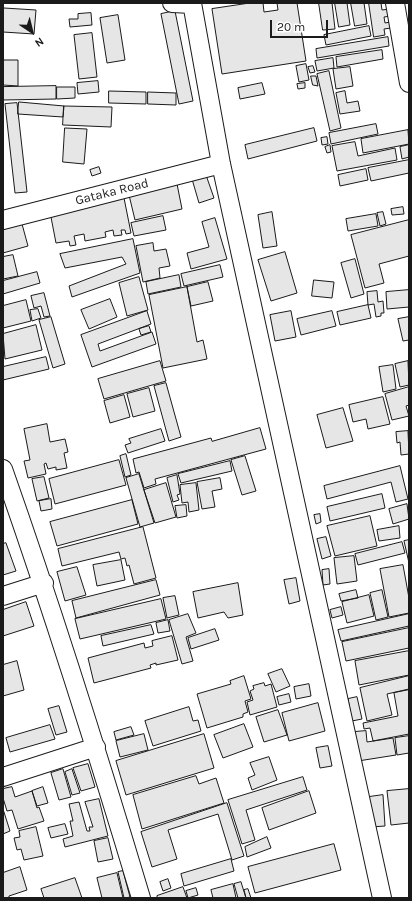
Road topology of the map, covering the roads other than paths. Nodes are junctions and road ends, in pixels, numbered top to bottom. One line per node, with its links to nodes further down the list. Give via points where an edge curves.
1 (172, 3): 3 (street)
2 (395, 3): 4 (street)
3 (192, 4): 5 (street)
4 (409, 83)
5 (220, 164): 6 (street, Gataka Road); 13 (street)
6 (3, 220)
7 (3, 469): 8 (street)
8 (44, 583): 9 (street); 10 (street)
9 (3, 596)
10 (96, 747): 11 (street); 12 (street)
11 (3, 777)
12 (141, 898)
13 (382, 898)

